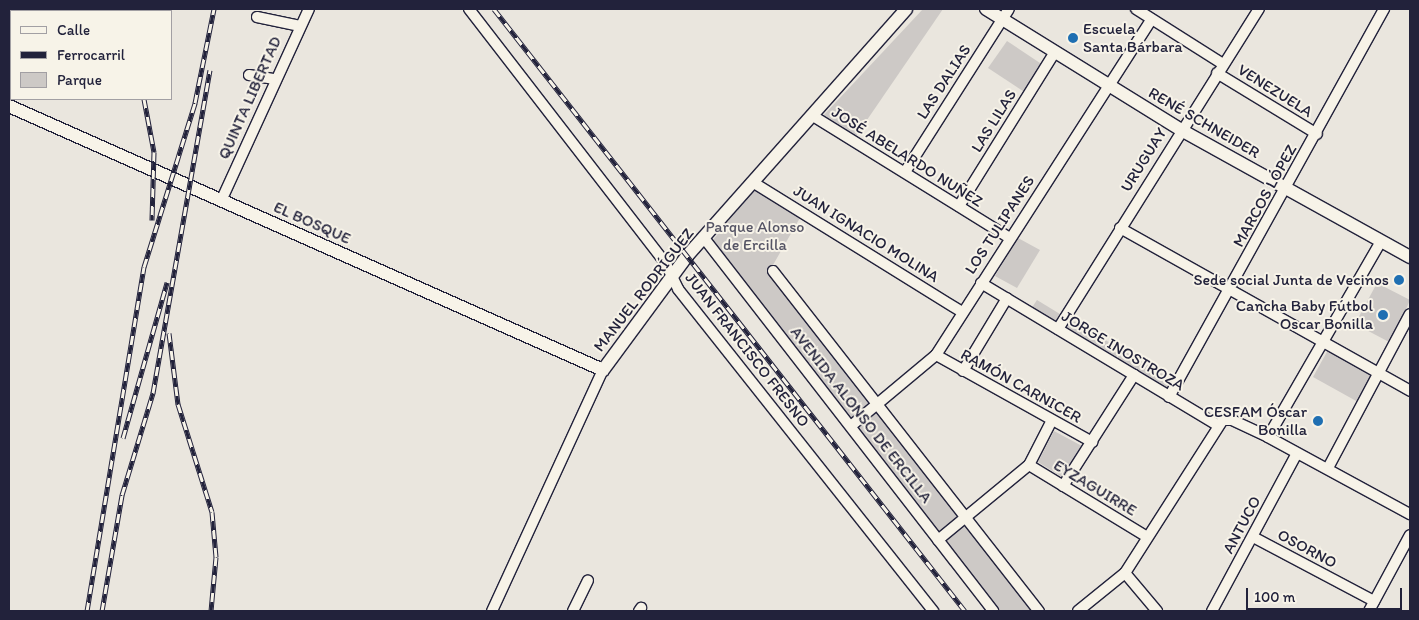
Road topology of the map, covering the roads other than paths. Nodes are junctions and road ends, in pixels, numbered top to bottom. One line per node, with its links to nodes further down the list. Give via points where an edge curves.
1 (309, 9): 11 (street, QUINTA LIBERTAD)
2 (469, 9): 32 (street, JUAN FRANCISCO FRESNO, via 666,264)
3 (906, 9): 18 (street, MANUEL RODRÍGUEZ)
4 (986, 9): 8 (street, RENÉ SCHNEIDER)
5 (1136, 9): 10 (street, VENEZUELA)
6 (1258, 9): 13 (street, URUGUAY)
7 (1384, 9): 20 (street, MARCOS LÓPEZ)
8 (1006, 14): 12 (street, RENÉ SCHNEIDER); 21 (street, LAS DALIAS)
9 (257, 17): 11 (street)
10 (1152, 19): 13 (street, VENEZUELA); 16 (street, LOS TULIPANES)
11 (300, 26): 15 (street, QUINTA LIBERTAD)
12 (1055, 52): 16 (street, RENÉ SCHNEIDER); 25 (street, LAS LILAS)
13 (1220, 68): 19 (street, URUGUAY); 20 (street, VENEZUELA)
14 (249, 75): 15 (street)
15 (275, 79): 24 (street, QUINTA LIBERTAD)
16 (1108, 84): 19 (street, RENÉ SCHNEIDER); 28 (street, LOS TULIPANES)
17 (9, 106): 24 (street, EL BOSQUE)
18 (813, 116): 21 (street, JOSÉ ABELARDO NUÑEZ); 22 (street, MANUEL RODRÍGUEZ)
19 (1181, 130): 23 (street, RENÉ SCHNEIDER); 26 (street, URUGUAY)
20 (1316, 134): 23 (street, MARCOS LÓPEZ)
21 (905, 172): 25 (street, JOSÉ ABELARDO NUÑEZ)
22 (754, 183): 27 (street, MANUEL RODRÍGUEZ); 36 (street, JUAN IGNACIO MOLINA)
23 (1286, 190): 29 (street, RENÉ SCHNEIDER); 34 (street, MARCOS LÓPEZ)
24 (221, 201): 41 (street, EL BOSQUE)
25 (959, 206): 28 (street, JOSÉ ABELARDO NUÑEZ)
26 (1120, 228): 34 (street); 38 (street, URUGUAY)
27 (704, 238): 32 (street, MANUEL RODRÍGUEZ); 50 (street, AVENIDA ALONSO DE ERCILLA)
28 (1010, 238): 33 (street, LOS TULIPANES)
29 (1381, 241): 30 (street, RENÉ SCHNEIDER); 39 (street)
30 (1410, 256)
31 (774, 271): 47 (street, AVENIDA ALONSO DE ERCILLA)
32 (671, 275): 41 (street, MANUEL RODRÍGUEZ); 68 (street, JUAN FRANCISCO FRESNO, via 678,289)
33 (981, 283): 35 (street, JORGE INOSTROZA); 36 (street, LOS TULIPANES)
34 (1230, 290): 39 (street); 46 (street, MARCOS LÓPEZ)
35 (1007, 298): 38 (street, JORGE INOSTROZA); 42 (street)
36 (962, 312): 40 (street, LOS TULIPANES)
37 (1410, 314): 43 (street)
38 (1058, 329): 44 (street, JORGE INOSTROZA)
39 (1322, 341): 43 (street); 51 (street)
40 (936, 355): 42 (street, RAMÓN CARNICER); 47 (street, LOS TULIPANES)
41 (603, 370): 66 (street, MANUEL RODRÍGUEZ)
42 (963, 371): 48 (street, RAMÓN CARNICER)
43 (1379, 373): 45 (street); 55 (street)
44 (1134, 375): 46 (street, JORGE INOSTROZA); 52 (street)
45 (1410, 391)
46 (1169, 397): 49 (street, JORGE INOSTROZA)
47 (878, 404): 50 (street, LOS TULIPANES); 58 (street, AVENIDA ALONSO DE ERCILLA)
48 (1051, 422): 52 (street, RAMÓN CARNICER); 54 (street)
49 (1217, 425): 51 (street, via 1223,420 1232,420); 60 (street)
50 (851, 426): 62 (street, AVENIDA ALONSO DE ERCILLA)
51 (1268, 437): 53 (street)
52 (1092, 442): 56 (street)
53 (1297, 453): 55 (street); 61 (street, ANTUCO)
54 (1029, 465): 56 (street, EYZAGUIRRE); 58 (street)
55 (1328, 468): 57 (street)
56 (1063, 486): 60 (street, EYZAGUIRRE)
57 (1410, 514)
58 (966, 518): 62 (street); 70 (street, AVENIDA ALONSO DE ERCILLA)
59 (1410, 535): 65 (street)
60 (1146, 536): 63 (street)
61 (1253, 537): 65 (street, OSORNO); 73 (street, ANTUCO)
62 (938, 540): 69 (street, AVENIDA ALONSO DE ERCILLA)
63 (1124, 573): 71 (street); 72 (street)
64 (588, 580): 67 (street)
65 (1374, 601): 74 (street)
66 (492, 611)
67 (573, 611)
68 (933, 611)
69 (994, 611)
70 (1039, 611)
71 (1078, 611)
72 (1157, 611)
73 (1212, 611)
74 (1369, 611)

